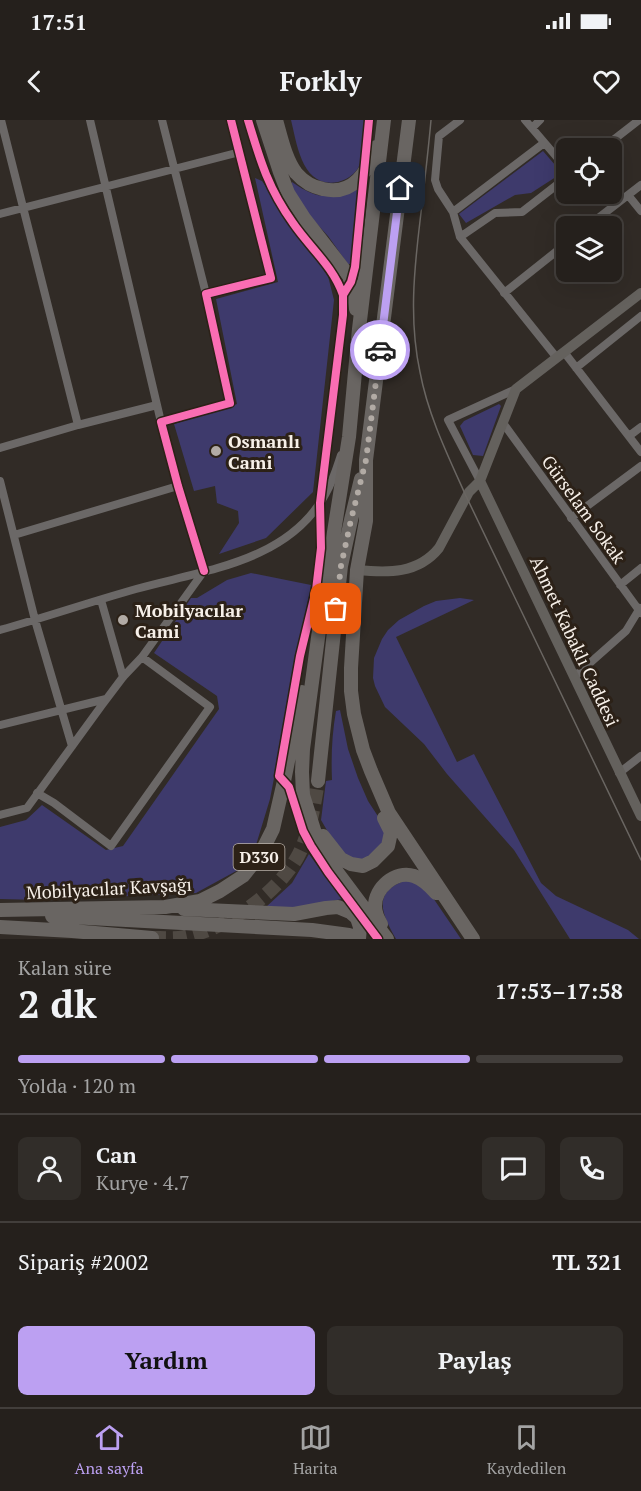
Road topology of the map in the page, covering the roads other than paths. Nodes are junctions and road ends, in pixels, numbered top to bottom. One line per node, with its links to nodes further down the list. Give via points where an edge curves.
1 (1, 120): 23 (street)
2 (90, 120): 21 (street)
3 (162, 120): 18 (street)
4 (231, 120): 16 (street)
5 (263, 120): 34 (highway, via 293,201 351,282)
6 (276, 120): 12 (highway, via 295,172 309,185 334,191 360,178 368,167)
7 (409, 120): 47 (highway)
8 (460, 120): 25 (street, via 439,136 435,180)
9 (525, 120): 13 (street)
10 (540, 120): 13 (street)
11 (639, 120): 14 (street)
12 (383, 124): 34 (highway, D330)
13 (532, 128): 15 (street)
14 (616, 138)
15 (544, 143): 17 (street); 25 (street)
16 (240, 152): 18 (street); 32 (street, via 271,278)
17 (556, 157)
18 (174, 169): 21 (street); 32 (street)
19 (641, 185): 22 (street)
20 (556, 186): 28 (street, via 522,212 495,213)
21 (106, 187): 23 (street); 38 (street)
22 (628, 195): 24 (street); 27 (street)
23 (24, 208): 26 (street); 41 (street)
24 (641, 211)
25 (453, 212): 28 (street)
26 (0, 214)
27 (601, 216)
28 (460, 237): 30 (street)
29 (556, 252): 30 (street)
30 (504, 293): 35 (street)
31 (641, 293): 35 (street)
32 (206, 294): 39 (street, via 230,403)
33 (641, 316): 36 (street)
34 (359, 329): 44 (highway, D330)
35 (560, 355): 36 (street); 37 (street)
36 (576, 368): 43 (street)
37 (516, 389): 40 (street); 50 (street, via 448,420)
38 (157, 405): 39 (street); 41 (street)
39 (161, 422): 51 (street)
40 (502, 423): 50 (street); 52 (street, Gürselam Sokak)
41 (78, 425): 45 (street)
42 (641, 427): 43 (street)
43 (629, 436): 46 (street)
44 (349, 437): 56 (street, via 326,493 293,532 255,555); 59 (highway, D330)
45 (0, 448)
46 (641, 452)
47 (366, 460): 55 (highway, via 366,521); 73 (highway, via 341,566)
48 (641, 466): 52 (street)
49 (0, 481): 53 (street)
50 (480, 481): 55 (street, via 469,492 439,548 428,558 400,571); 64 (street, Ahmet Kabaklı Caddesi)
51 (178, 486): 53 (street); 56 (street)
52 (571, 518): 57 (street, Gürselam Sokak)
53 (14, 535): 61 (street)
54 (641, 568): 57 (street)
55 (357, 570): 71 (highway, via 351,692)
56 (204, 572): 58 (street); 63 (street)
57 (620, 585): 60 (street, Gürselam Sokak)
58 (101, 600): 61 (street); 65 (street)
59 (322, 608): 75 (highway, via 303,749 303,795); 78 (highway, Mobilyacılar Kavşağı / D330, via 285,781 273,829 261,855 243,876 200,901 165,907)
60 (640, 610): 64 (street, via 626,631)
61 (35, 620): 62 (street); 67 (street)
62 (0, 630)
63 (142, 657): 65 (street); 74 (street, via 210,707 111,846)
64 (574, 676): 72 (street, Ahmet Kabaklı Caddesi)
65 (123, 677): 66 (street)
66 (106, 699): 67 (street); 69 (street)
67 (61, 710): 68 (street); 69 (street)
68 (0, 725)
69 (72, 746): 74 (street)
70 (641, 756): 72 (street)
71 (370, 771): 75 (highway, via 374,796 391,832 388,846 373,861 363,866 341,859); 82 (highway, via 389,813)
72 (620, 773): 77 (street, Ahmet Kabaklı Caddesi)
73 (318, 781)
74 (38, 793): 76 (street, via 27,808)
75 (309, 814): 85 (highway, via 325,856)
76 (0, 815)
77 (641, 816)
78 (128, 907): 80 (highway, Mobilyacılar Kavşağı / D330); 83 (highway, via 294,914 338,907 357,918 360,927)
79 (0, 910): 80 (highway, D330)
80 (18, 911): 83 (highway, Mobilyacılar Kavşağı, via 57,917 312,930)
81 (0, 927): 84 (highway, Mobilyacılar Kavşağı)
82 (471, 935): 85 (highway, via 429,884 406,874 393,878 378,894 375,908)
83 (354, 937)
84 (152, 938)
85 (389, 939)

